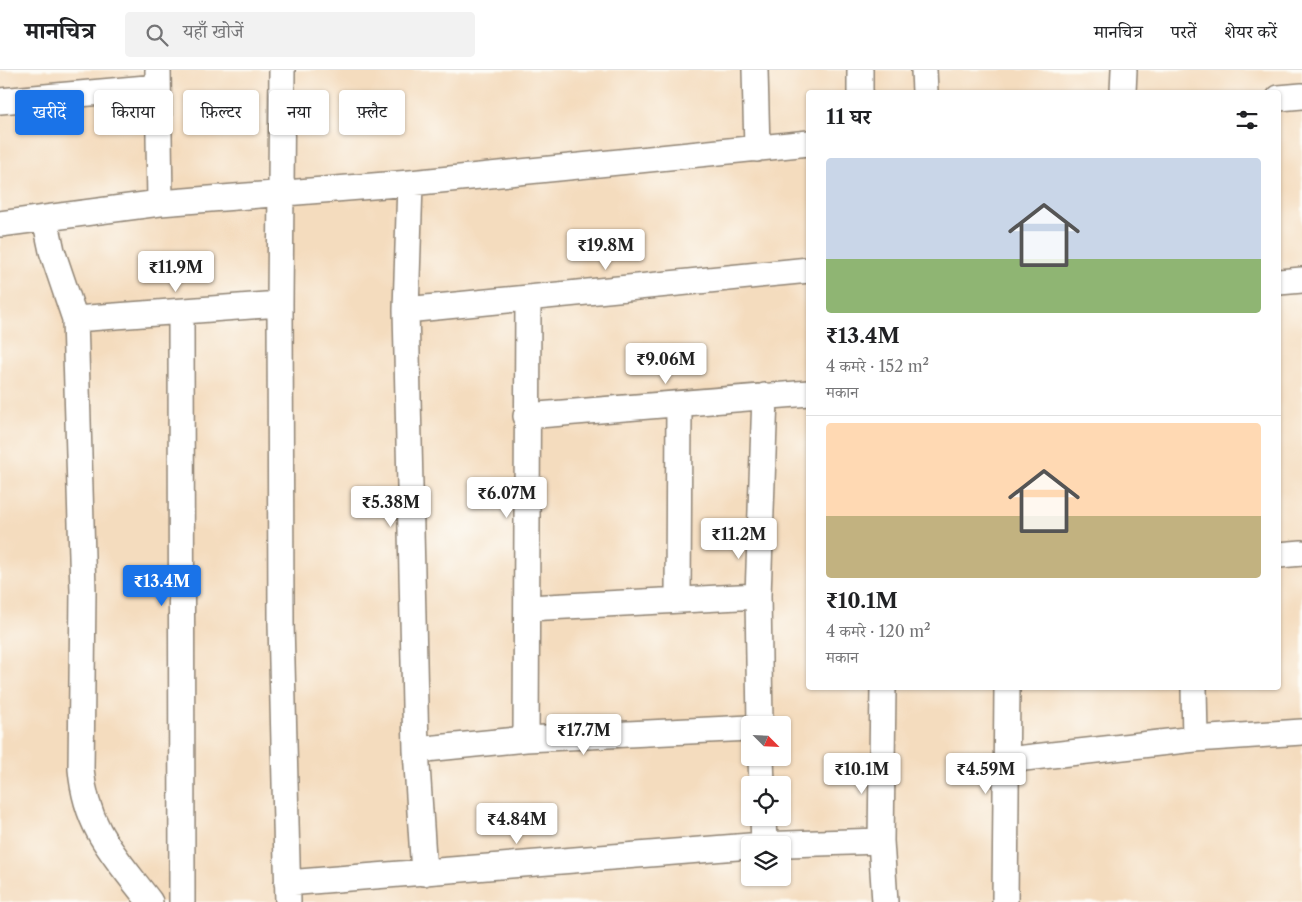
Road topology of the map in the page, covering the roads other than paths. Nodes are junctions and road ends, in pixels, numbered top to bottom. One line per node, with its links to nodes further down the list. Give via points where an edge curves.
1 (282, 70): 16 (street)
2 (755, 70): 14 (street)
3 (860, 70): 7 (street)
4 (924, 70): 8 (street)
5 (1124, 70): 9 (street)
6 (158, 78): 12 (street); 17 (street)
7 (860, 90)
8 (925, 90)
9 (1123, 90)
10 (1302, 96): 11 (street)
11 (1281, 98)
12 (0, 101)
13 (806, 143): 14 (street)
14 (756, 149): 15 (street)
15 (410, 183): 16 (street); 25 (street)
16 (281, 194): 17 (street); 24 (street)
17 (160, 203): 18 (street)
18 (45, 218): 19 (street); 27 (street, via 52,251)
19 (0, 224)
20 (806, 270): 23 (street)
21 (1302, 280): 22 (street)
22 (1281, 282)
23 (528, 299): 25 (street); 31 (street)
24 (280, 304): 26 (street); 51 (street, via 281,632)
25 (406, 310): 45 (street)
26 (181, 312): 27 (street); 53 (street)
27 (75, 319): 52 (street, via 83,591 83,794 101,838)
28 (806, 393): 29 (street)
29 (765, 396): 30 (street); 34 (street)
30 (679, 404): 31 (street); 35 (street)
31 (526, 416): 36 (street)
32 (1302, 553): 33 (street)
33 (1281, 555)
34 (758, 596): 35 (street); 40 (street)
35 (678, 600): 36 (street)
36 (528, 608): 43 (street)
37 (883, 690): 47 (street)
38 (1007, 690): 46 (street)
39 (1194, 690): 44 (street)
40 (760, 716)
41 (741, 728): 43 (street)
42 (1302, 732): 44 (street)
43 (526, 739): 45 (street)
44 (1195, 739): 46 (street)
45 (416, 750): 50 (street)
46 (1007, 760): 55 (street)
47 (881, 841): 48 (street); 54 (street)
48 (791, 843)
49 (741, 847): 50 (street)
50 (424, 873): 51 (street)
51 (288, 892)
52 (150, 902)
53 (182, 902)
54 (885, 902)
55 (1005, 902)

